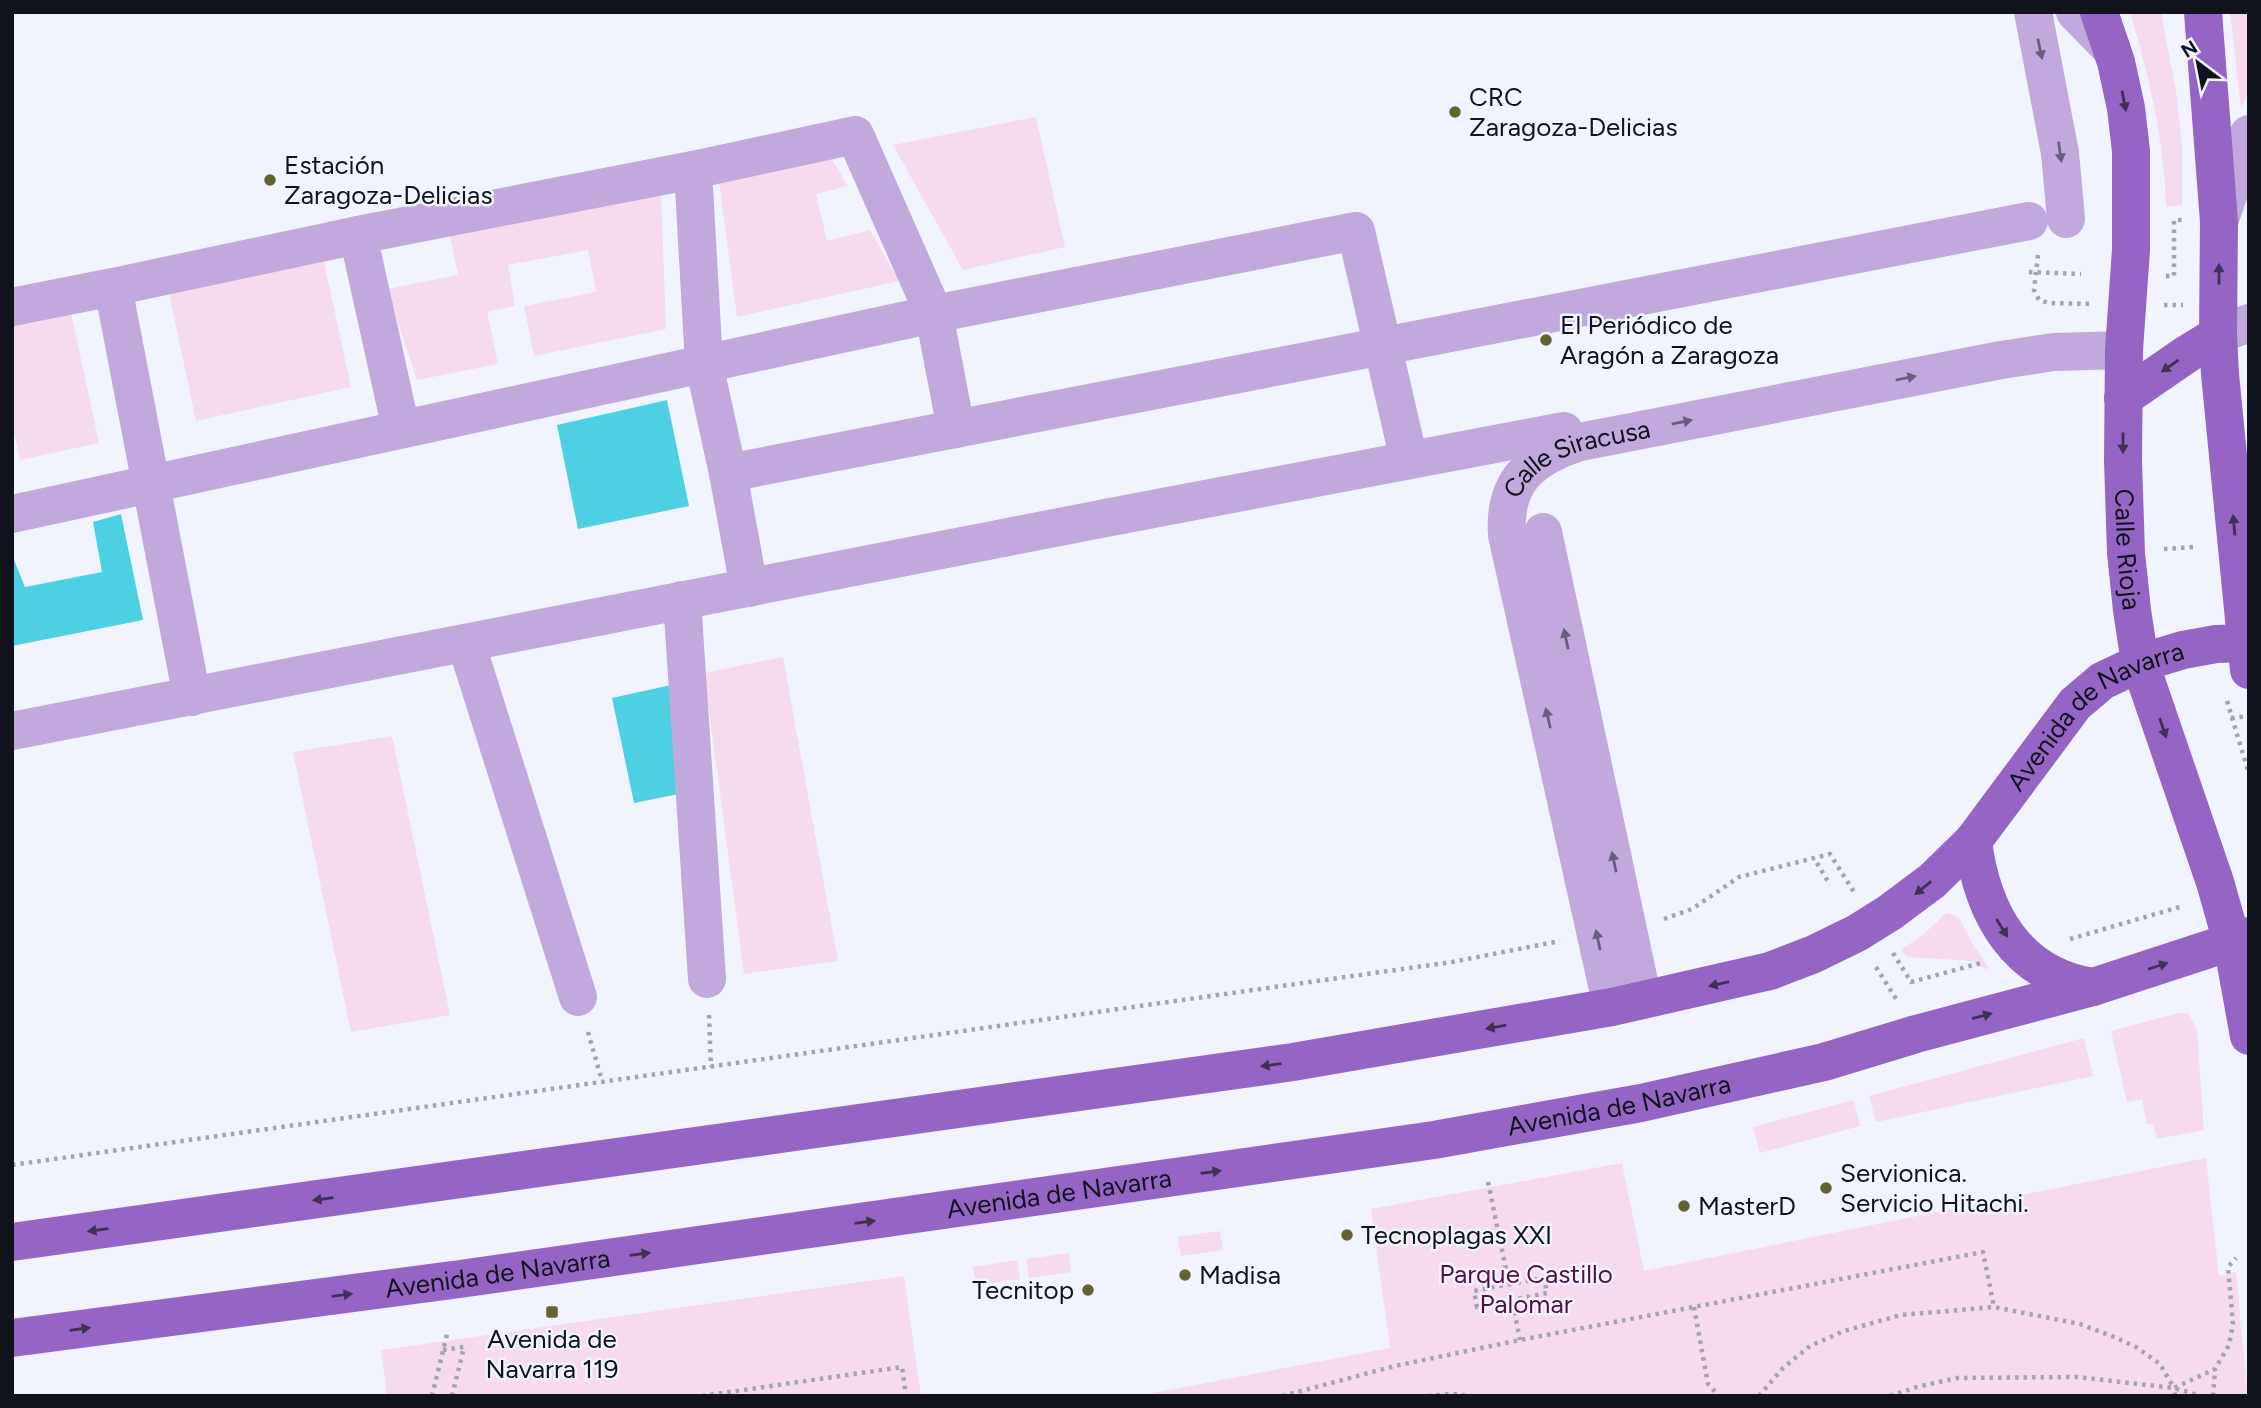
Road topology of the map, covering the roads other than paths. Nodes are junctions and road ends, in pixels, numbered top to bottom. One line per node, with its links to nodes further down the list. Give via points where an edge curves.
1 (2033, 12): 14 (street, one-way to 14, via 2060,153 2048,220)
2 (2076, 12): 5 (street, Calle Rioja)
3 (2099, 12): 5 (main road, Calle Rioja)
4 (2203, 12): 8 (main road, via 2211,119)
5 (2112, 50): 15 (main road, Calle Rioja, one-way to 15, via 2131,151)
6 (2249, 134): 8 (street)
7 (693, 170): 9 (street); 12 (street, via 855,135); 16 (street)
8 (2201, 221): 13 (main road, one-way to 8)
9 (358, 235): 10 (street); 18 (street)
10 (113, 287): 11 (street); 23 (street)
11 (12, 307)
12 (934, 314): 14 (street, via 1356,232); 16 (street); 19 (street)
13 (2234, 329): 17 (main road, one-way to 17, via 2187,354); 29 (main road, one-way to 13)
14 (1383, 346): 19 (street); 21 (street)
15 (2124, 350): 17 (main road, Calle Rioja); 38 (street, Calle Siracusa, one-way to 15, via 1507,535 1506,514 1521,478 1538,460 1580,442 2001,360 2053,352)
16 (704, 364): 18 (street); 22 (street)
17 (2123, 398): 30 (main road, Calle Rioja, one-way to 30, via 2126,553)
18 (401, 429): 23 (street)
19 (956, 429): 22 (street)
20 (1563, 431): 21 (street)
21 (1409, 460): 26 (street)
22 (728, 473): 26 (street)
23 (152, 484): 24 (street); 31 (street)
24 (12, 514)
25 (1543, 532): 38 (street, one-way to 25)
26 (749, 588): 27 (street)
27 (682, 600): 28 (street); 35 (street)
28 (467, 643): 31 (street); 37 (street)
29 (2242, 662): 30 (main road, Avenida de Navarra, via 2200,647)
30 (2140, 663): 33 (main road, Avenida de Navarra, via 2102,681 2075,704); 34 (main road, Calle Rioja, one-way to 34, via 2211,869)
31 (192, 697): 32 (street)
32 (12, 731)
33 (1973, 841): 36 (main road, one-way to 36, via 1985,897 2015,946 2056,978); 38 (main road, Avenida de Navarra, one-way to 38, via 1912,898 1814,954 1770,971)
34 (2241, 939): 36 (main road, Avenida de Navarra, one-way to 34); 39 (main road, Calle Rioja)
35 (707, 979)
36 (2093, 987): 41 (main road, Avenida de Navarra, one-way to 36, via 487,1276 1434,1140 1641,1103 1824,1062)
37 (578, 998)
38 (1628, 1004): 40 (main road, Avenida de Navarra, one-way to 40, via 1293,1062)
39 (2249, 1036)
40 (12, 1242)
41 (12, 1338)

